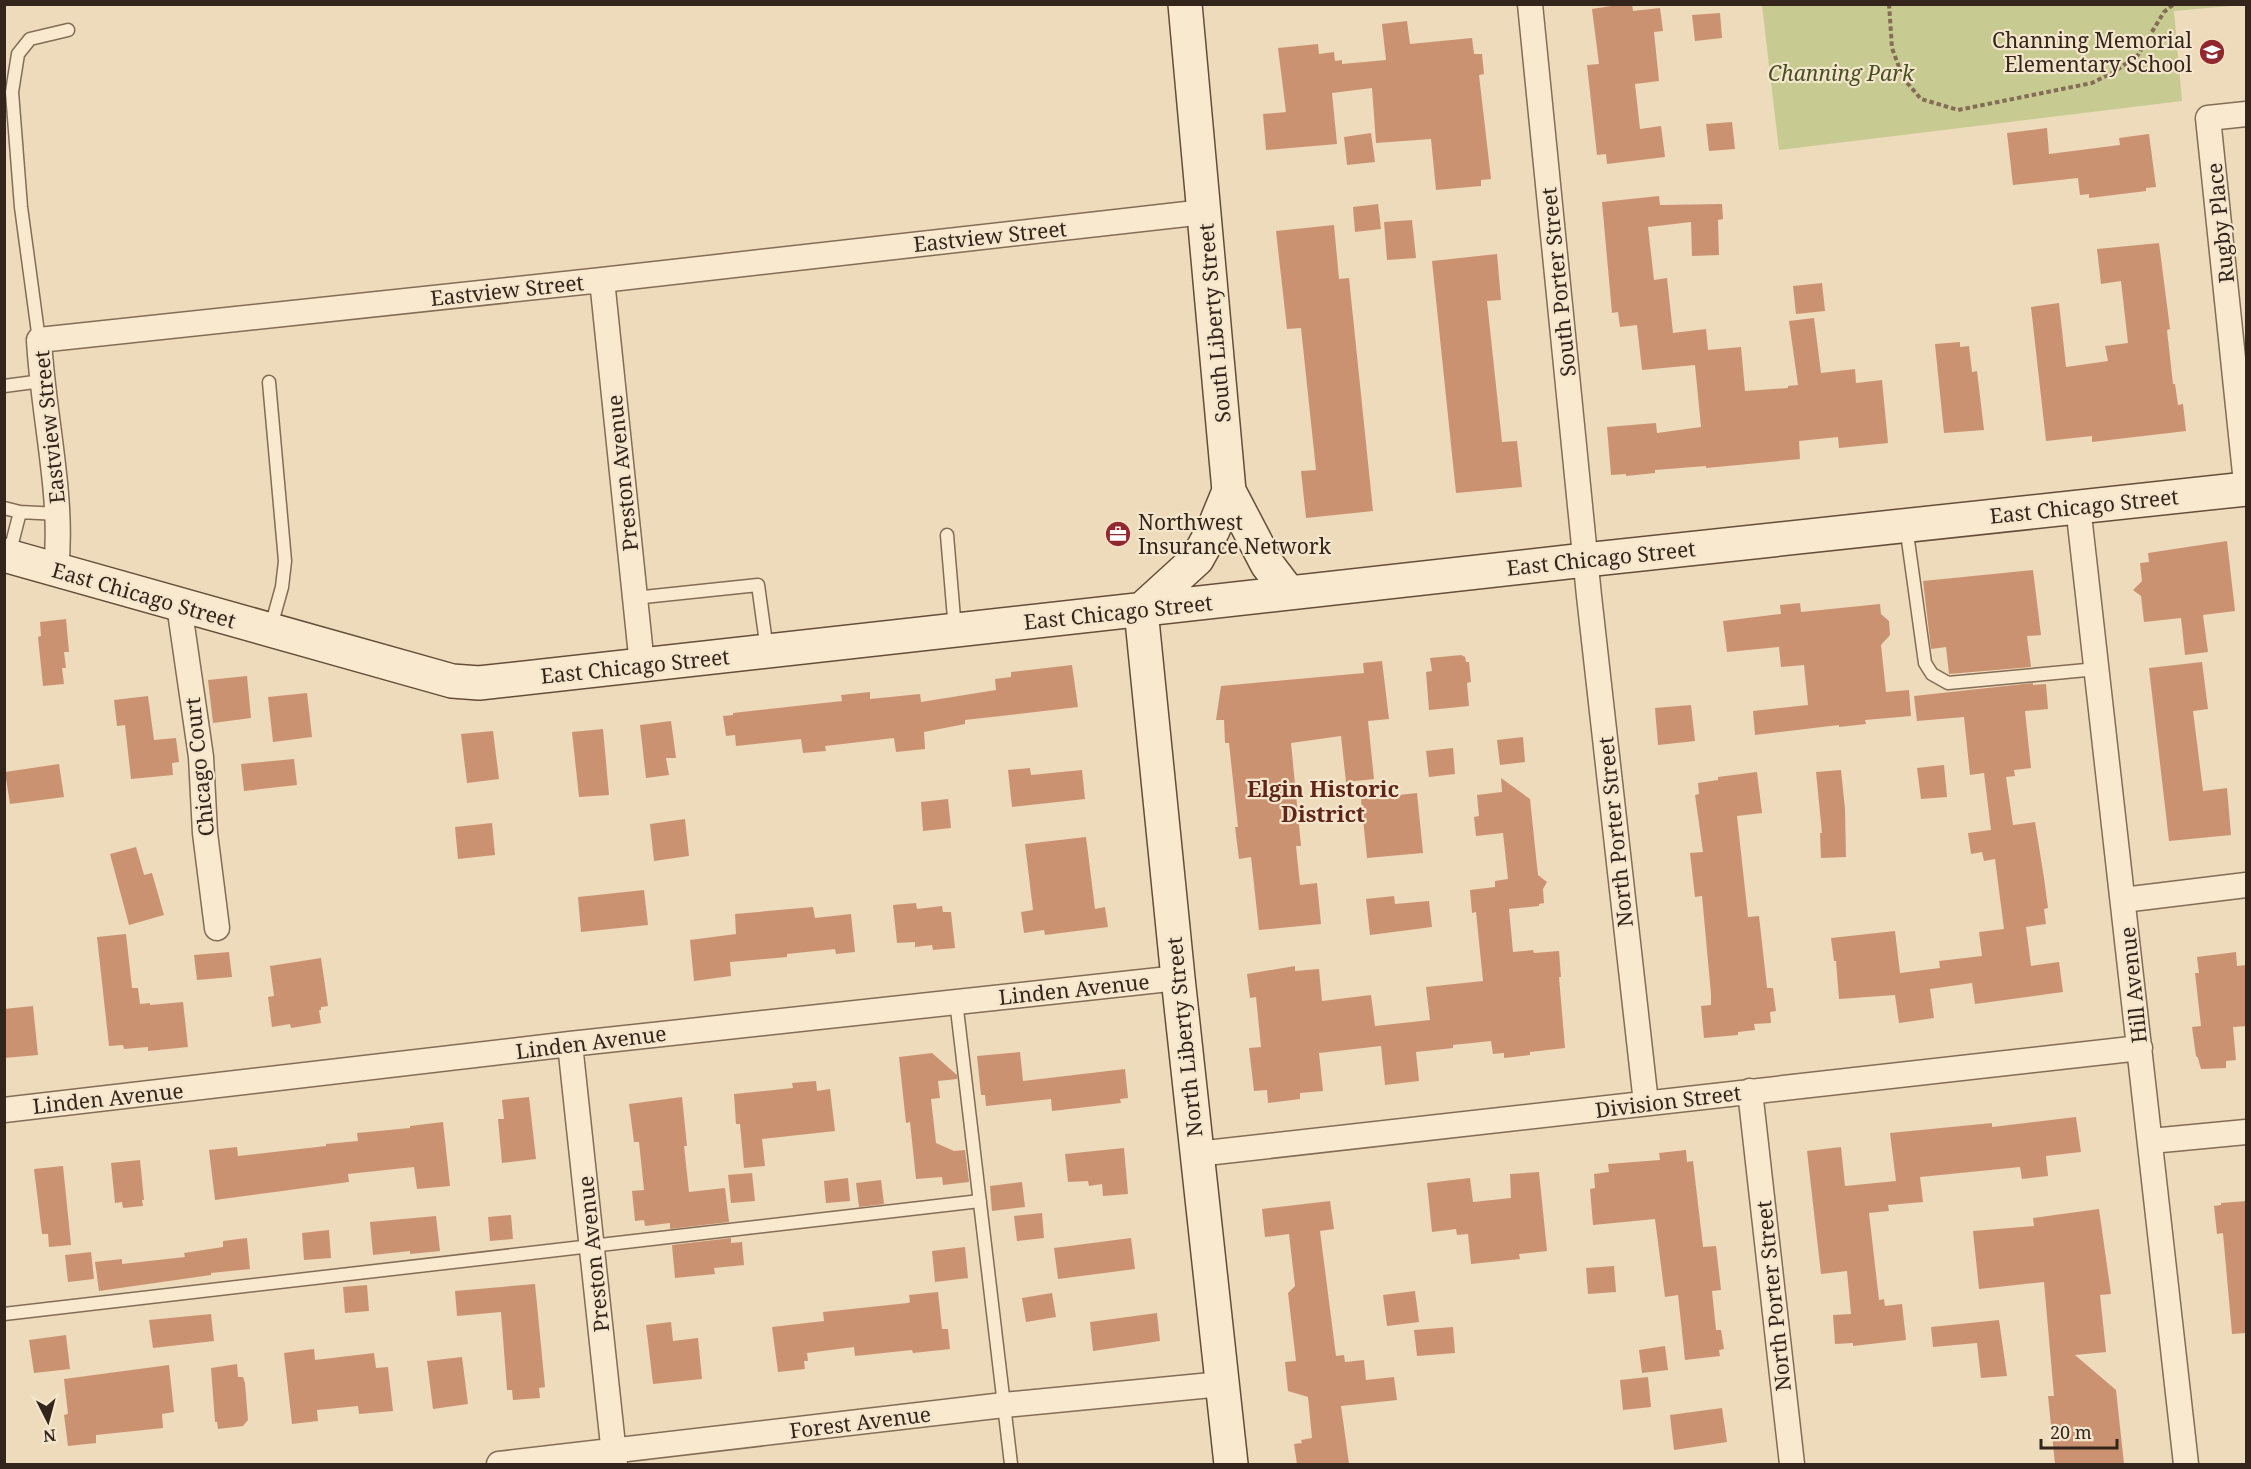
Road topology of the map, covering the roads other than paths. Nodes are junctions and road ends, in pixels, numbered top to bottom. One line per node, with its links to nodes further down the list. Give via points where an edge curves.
1 (1185, 4): 5 (main road, South Liberty Street)
2 (1530, 4): 21 (street, South Porter Street)
3 (68, 30): 7 (lane, via 30,39 18,54 12,92 21,207)
4 (2247, 114): 11 (street, Rugby Place, via 2208,118)
5 (1204, 212): 6 (street, Eastview Street); 13 (main road, South Liberty Street)
6 (602, 280): 7 (street, Eastview Street); 24 (street, Preston Avenue)
7 (39, 340): 8 (street, Eastview Street)
8 (42, 381): 10 (lane); 17 (street, Eastview Street)
9 (268, 382): 27 (lane, via 285,561)
10 (4, 386)
11 (2247, 483)
12 (2247, 489): 14 (main road, East Chicago Street)
13 (1229, 490): 23 (main road, via 1267,564); 26 (main road, South Liberty Street, via 1197,559)
14 (2078, 506): 18 (main road, East Chicago Street); 31 (street, Hill Avenue)
15 (4, 508): 16 (lane)
16 (20, 512): 17 (lane); 20 (lane)
17 (58, 514): 22 (street, Eastview Street)
18 (1906, 525): 21 (main road, East Chicago Street); 31 (lane, via 1925,663 1932,674 1948,683)
19 (946, 535): 28 (lane)
20 (7, 556): 22 (main road, East Chicago Street)
21 (1585, 560): 23 (main road, East Chicago Street); 40 (street, North Porter Street)
22 (56, 570): 25 (main road, East Chicago Street)
23 (1289, 593): 26 (main road, East Chicago Street)
24 (634, 598): 29 (lane, via 758,585); 30 (street, Preston Avenue)
25 (178, 605): 27 (main road, East Chicago Street); 34 (street, Chicago Court, via 200,748 205,833)
26 (1141, 610): 28 (main road, East Chicago Street); 35 (main road, North Liberty Street)
27 (269, 631): 30 (main road, East Chicago Street, via 466,683)
28 (955, 631): 29 (main road, East Chicago Street)
29 (767, 651): 30 (main road, East Chicago Street)
30 (642, 665)
31 (2097, 669): 33 (street, Hill Avenue)
32 (2247, 885): 33 (street)
33 (2123, 900): 38 (street, Hill Avenue)
34 (217, 928)
35 (1178, 978): 36 (street, Linden Avenue); 44 (main road, North Liberty Street)
36 (956, 1001): 37 (street, Linden Avenue); 45 (lane)
37 (570, 1044): 41 (street, Linden Avenue); 46 (street, Preston Avenue)
38 (2140, 1048): 39 (street, Division Street); 43 (street, Hill Avenue)
39 (1750, 1091): 40 (street, Division Street); 54 (street, North Porter Street)
40 (1646, 1103): 44 (street, Division Street)
41 (4, 1110)
42 (2247, 1132): 43 (street)
43 (2151, 1142): 55 (street, Hill Avenue)
44 (1197, 1154): 48 (main road, North Liberty Street)
45 (980, 1202): 46 (lane); 49 (lane)
46 (592, 1247): 47 (lane); 50 (street, Preston Avenue)
47 (4, 1314)
48 (1222, 1384): 49 (street, Forest Avenue); 53 (main road, North Liberty Street)
49 (1004, 1405): 50 (street, Forest Avenue); 52 (lane)
50 (614, 1458): 51 (street, Forest Avenue)
51 (499, 1464)
52 (1011, 1464)
53 (1231, 1464)
54 (1792, 1464)
55 (2186, 1464)

